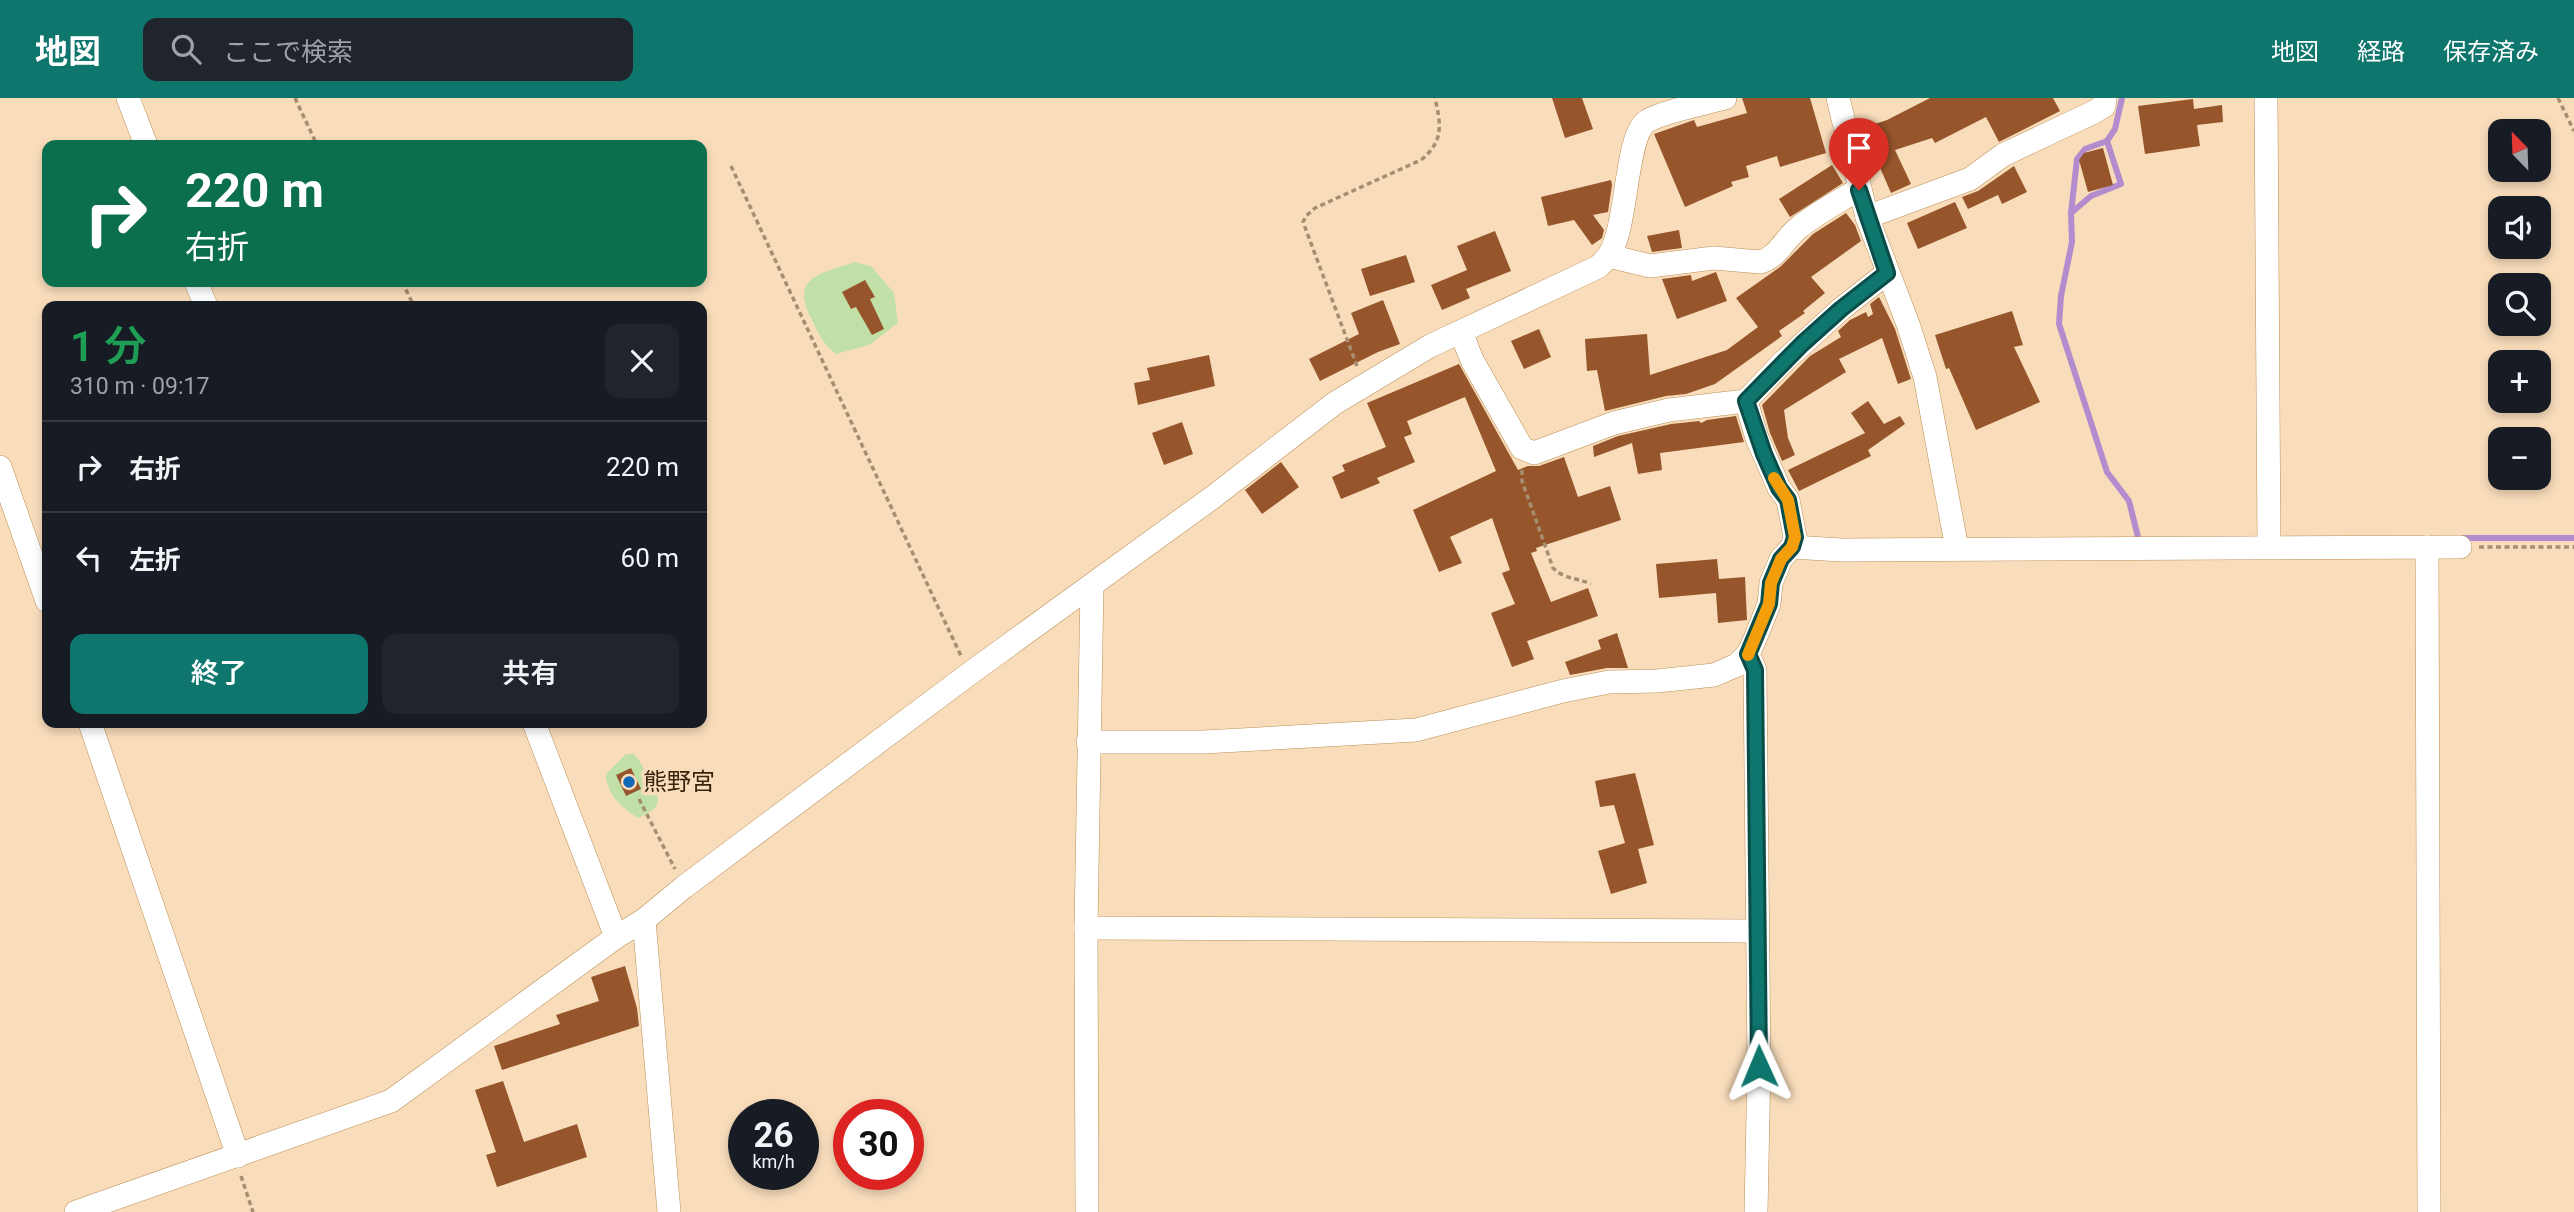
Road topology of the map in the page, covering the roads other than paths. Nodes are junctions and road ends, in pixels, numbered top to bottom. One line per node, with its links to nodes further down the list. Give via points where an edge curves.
1 (128, 98): 6 (street)
2 (1725, 98): 9 (street, via 1644,122 1632,150 1627,194)
3 (1838, 98): 7 (street)
4 (2105, 98): 8 (street, via 2104,106 2003,155 1970,178)
5 (2266, 98): 15 (street)
6 (144, 140)
7 (1859, 190): 8 (street); 9 (street, via 1795,230 1774,256 1760,262 1714,258 1650,266)
8 (1867, 217): 10 (street)
9 (1609, 256): 11 (street, via 1598,267)
10 (1887, 273): 12 (street, via 1802,344); 18 (street, via 1925,377)
11 (1461, 332): 12 (street, via 1472,360 1525,451 1534,453 1614,423 1669,410); 19 (street, via 1335,403)
12 (1746, 401): 14 (street, via 1764,454 1788,500 1795,537)
13 (0, 467): 20 (street)
14 (1792, 547): 18 (street); 21 (street, via 1774,574 1769,604)
15 (2269, 547): 16 (street); 18 (street)
16 (2427, 547): 17 (street); 34 (street)
17 (2460, 547)
18 (1957, 549)
19 (1092, 586): 24 (street); 25 (street)
20 (42, 587)
21 (1748, 654): 24 (street, via 1737,665 1714,675 1609,682 1416,730 1204,742); 27 (street, via 1755,670)
22 (92, 728): 29 (street)
23 (536, 728): 28 (street)
24 (1088, 742): 26 (street)
25 (645, 919): 28 (street); 31 (street)
26 (1086, 928): 27 (street); 32 (street)
27 (1756, 931): 33 (street)
28 (616, 937): 29 (street, via 391,1101)
29 (238, 1156): 30 (street)
30 (76, 1212)
31 (669, 1212)
32 (1087, 1212)
33 (1756, 1212)
34 (2428, 1212)

